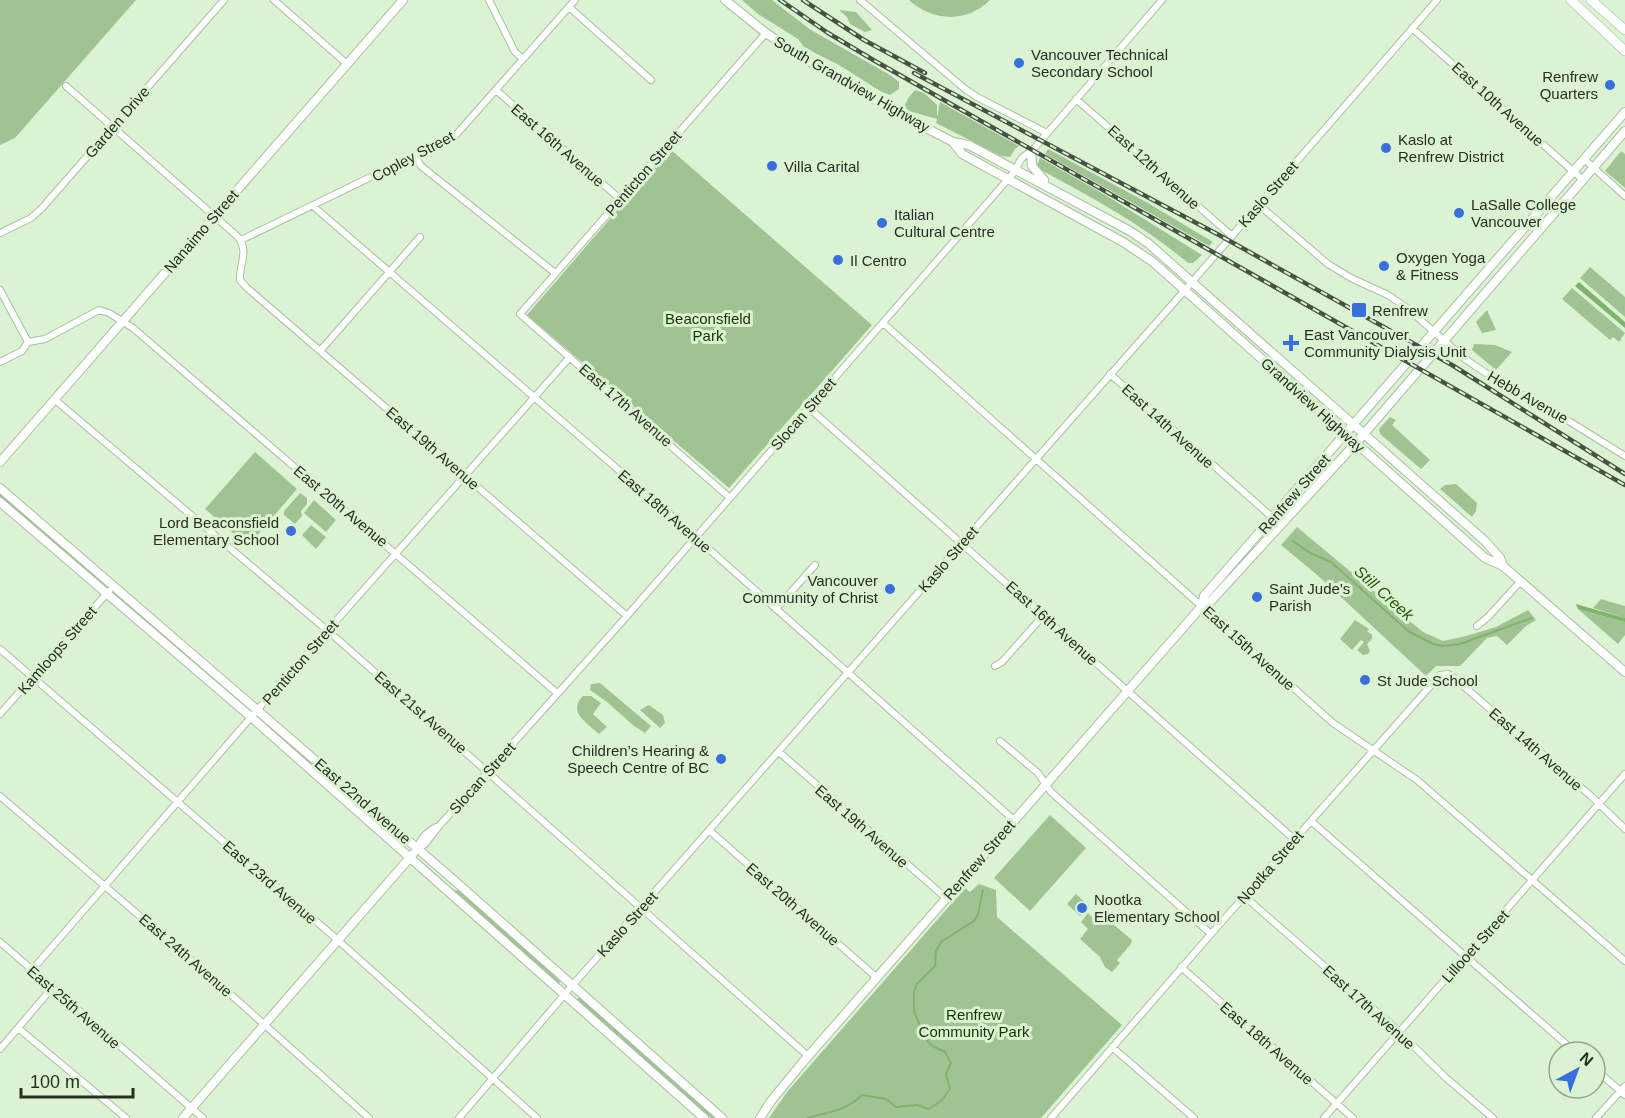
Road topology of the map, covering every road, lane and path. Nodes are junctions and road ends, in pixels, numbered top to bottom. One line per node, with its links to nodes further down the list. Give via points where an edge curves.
1 (224, 0): 24 (street, Garden Drive)
2 (274, 0): 18 (street)
3 (403, 0): 18 (street, Nanaimo Street)
4 (489, 0): 17 (street, via 515,52)
5 (575, 0): 12 (street, Copley Street)
6 (725, 0): 15 (street, South Grandview Highway)
7 (860, 0): 26 (street, via 965,89)
8 (1162, 0): 22 (street, Slocan Street)
9 (1437, 0): 13 (street, Kaslo Street)
10 (1571, 0): 16 (main road)
11 (1591, 0): 14 (main road)
12 (569, 7): 17 (street, Copley Street); 19 (street)
13 (1412, 28): 33 (street, East 10th Avenue); 39 (street, Kaslo Street)
14 (1625, 30)
15 (766, 33): 27 (street, South Grandview Highway); 38 (street, Penticton Street)
16 (1625, 51)
17 (523, 60): 21 (street, Copley Street)
18 (347, 64): 41 (street, Nanaimo Street)
19 (651, 80)
20 (66, 86): 24 (street)
21 (496, 90): 29 (street, Copley Street, via 455,136); 38 (street, East 16th Avenue)
22 (1077, 99): 26 (street, Slocan Street); 43 (street, East 12th Avenue)
23 (1625, 112): 30 (street, Renfrew Street)
24 (112, 126): 41 (street); 42 (street, Garden Drive, via 42,208 31,218)
25 (1625, 131): 31 (street, Renfrew Street)
26 (1047, 133): 28 (street, Slocan Street)
27 (953, 142): 32 (street, South Grandview Highway); 34 (street, South Grandview Highway, via 962,154)
28 (1031, 152): 32 (street, Slocan Street, via 1018,162); 36 (street, via 1034,171)
29 (415, 157): 40 (street, Copley Street); 49 (street, via 421,166)
30 (1584, 159): 31 (street); 33 (street, Renfrew Street)
31 (1593, 168): 35 (street, Renfrew Street); 37 (street)
32 (1016, 170): 34 (street, Slocan Street); 36 (street, South Grandview Highway)
33 (1574, 171): 35 (street, East 10th Avenue); 56 (street, Renfrew Street)
34 (1007, 180): 46 (street, South Grandview Highway); 55 (street, Slocan Street)
35 (1583, 180): 57 (street, Renfrew Street)
36 (1064, 195): 47 (street, South Grandview Highway)
37 (1625, 196)
38 (620, 199): 49 (street, Penticton Street)
39 (1259, 205): 43 (street, Kaslo Street); 56 (street, via 1328,264 1388,295)
40 (313, 206): 45 (street, Copley Street); 48 (street, East 18th Avenue)
41 (214, 216): 45 (street); 54 (street, Nanaimo Street)
42 (0, 232)
43 (1232, 236): 50 (street, Kaslo Street)
44 (420, 237): 48 (street)
45 (241, 240): 59 (street, East 19th Avenue, via 245,258 240,280)
46 (1123, 242): 51 (street, Grandview Highway)
47 (1149, 244): 50 (street, Grandview Highway)
48 (389, 273): 59 (street); 63 (street, East 18th Avenue)
49 (555, 273): 53 (street, Penticton Street)
50 (1193, 281): 51 (street, Kaslo Street); 66 (street, Grandview Highway)
51 (1185, 290): 62 (street, Kaslo Street); 68 (street, Grandview Highway)
52 (1, 295): 58 (street)
53 (520, 314): 60 (street, East 17th Avenue)
54 (122, 322): 58 (street, via 95,310 45,339); 64 (street, Nanaimo Street); 81 (street, East 20th Avenue, via 135,329)
55 (883, 323): 65 (street, Slocan Street); 71 (street, East 15th Avenue)
56 (1435, 332): 57 (street, Hebb Avenue); 66 (street, Renfrew Street)
57 (1444, 340): 67 (street, Renfrew Street); 70 (street, Hebb Avenue, via 1499,382)
58 (28, 342): 61 (street, via 19,354)
59 (320, 351): 73 (street, East 19th Avenue)
60 (570, 357): 63 (street, Penticton Street); 75 (street, East 17th Avenue)
61 (0, 362)
62 (1110, 374): 71 (street, Kaslo Street); 77 (street, East 14th Avenue)
63 (535, 397): 73 (street, Penticton Street); 79 (street, East 18th Avenue)
64 (54, 399): 72 (street, Nanaimo Street); 92 (street, East 21st Avenue)
65 (809, 408): 75 (street, Slocan Street); 80 (street, East 16th Avenue)
66 (1354, 424): 67 (street, Grandview Highway); 68 (street, Renfrew Street)
67 (1364, 433): 69 (street, Renfrew Street); 83 (street, Grandview Highway, via 1485,542)
68 (1346, 434): 69 (street, Grandview Highway); 77 (street, Renfrew Street)
69 (1356, 442): 78 (street, Renfrew Street); 83 (street, Grandview Highway, via 1485,558)
70 (1625, 456)
71 (1036, 459): 80 (street, Kaslo Street); 87 (street, East 15th Avenue)
72 (0, 462)
73 (465, 475): 81 (street, Penticton Street); 89 (street, East 19th Avenue)
74 (0, 488): 85 (street, East 22nd Avenue)
75 (730, 498): 79 (street, Slocan Street)
76 (0, 502): 86 (street, East 22nd Avenue)
77 (1273, 519): 78 (street, East 14th Avenue); 87 (street, Renfrew Street, via 1204,596)
78 (1281, 525): 87 (street, Renfrew Street)
79 (696, 537): 88 (street, East 18th Avenue); 89 (street, Slocan Street)
80 (962, 543): 90 (street, East 16th Avenue); 96 (street, Kaslo Street)
81 (397, 554): 92 (street, Penticton Street); 100 (street, East 20th Avenue)
82 (814, 565): 88 (street)
83 (1503, 566): 84 (street, Grandview Highway)
84 (1520, 582): 91 (street); 95 (street, Grandview Highway)
85 (113, 585): 86 (street, Kamloops Street); 101 (street, East 22nd Avenue)
86 (106, 593): 98 (street, Kamloops Street); 103 (street, East 22nd Avenue)
87 (1202, 606): 99 (street, Renfrew Street); 105 (street, East 15th Avenue, via 1334,723)
88 (776, 609): 96 (street, East 18th Avenue)
89 (627, 616): 100 (street, Slocan Street)
90 (1043, 616): 94 (street); 99 (street, East 16th Avenue)
91 (1477, 626)
92 (327, 631): 101 (street, Penticton Street); 107 (street, East 21st Avenue)
93 (0, 649): 98 (street, East 23rd Avenue)
94 (995, 666)
95 (1625, 672)
96 (848, 673): 106 (street, Kaslo Street); 113 (street, East 18th Avenue)
97 (1445, 674): 105 (street, Nootka Street, via 1436,679); 112 (street, East 14th Avenue)
98 (33, 677): 102 (street, Kamloops Street); 111 (street, East 23rd Avenue)
99 (1127, 691): 109 (street, Renfrew Street); 117 (street, East 16th Avenue)
100 (557, 693): 107 (street, Slocan Street)
101 (258, 710): 103 (street, Penticton Street); 118 (street, East 22nd Avenue)
102 (0, 714)
103 (251, 717): 111 (street, Penticton Street); 119 (street, East 22nd Avenue)
104 (1000, 741): 109 (street, via 1037,771)
105 (1374, 749): 114 (street, Nootka Street); 120 (street, East 15th Avenue, via 1417,780)
106 (779, 753): 116 (street, Kaslo Street); 123 (street, East 19th Avenue)
107 (488, 771): 118 (street, Slocan Street); 124 (street, East 21st Avenue)
108 (1625, 774): 112 (street, Lillooet Street)
109 (1045, 784): 113 (street, Renfrew Street); 125 (street)
110 (0, 796): 121 (street, East 24th Avenue)
111 (178, 802): 121 (street, Penticton Street); 126 (street, East 23rd Avenue)
112 (1598, 804): 115 (street, East 14th Avenue); 120 (street, Lillooet Street)
113 (1014, 819): 123 (street, Renfrew Street)
114 (1311, 821): 117 (street, Nootka Street); 128 (street)
115 (1625, 829)
116 (710, 831): 124 (street, Kaslo Street); 132 (street, East 20th Avenue)
117 (1294, 839): 122 (street, Nootka Street)
118 (417, 849): 119 (street, Slocan Street); 133 (street, East 22nd Avenue)
119 (411, 857): 126 (street, Slocan Street); 135 (street, East 22nd Avenue)
120 (1533, 881): 128 (street, Lillooet Street); 129 (street, East 15th Avenue)
121 (104, 885): 131 (street, Penticton Street); 136 (street, East 24th Avenue)
122 (1244, 896): 125 (street, Nootka Street); 138 (street, East 17th Avenue)
123 (946, 898): 132 (street, Renfrew Street)
124 (641, 909): 133 (street, Kaslo Street); 142 (street, East 21st Avenue)
125 (1210, 934): 130 (street, Nootka Street)
126 (338, 941): 136 (street, Slocan Street); 144 (street, East 23rd Avenue)
127 (0, 942): 131 (street, East 25th Avenue)
128 (1466, 956): 138 (street, Lillooet Street); 139 (street)
129 (1625, 961)
130 (1181, 968): 140 (street, Nootka Street); 146 (street, East 18th Avenue)
131 (32, 970): 134 (street, East 25th Avenue)
132 (876, 977): 142 (street, Renfrew Street)
133 (573, 985): 135 (street, Kaslo Street); 155 (street, East 22nd Avenue)
134 (52, 988): 137 (street); 147 (street, East 25th Avenue)
135 (565, 994): 144 (street, Kaslo Street); 154 (street, East 22nd Avenue)
136 (265, 1025): 147 (street, Slocan Street); 151 (street, East 24th Avenue)
137 (18, 1028): 141 (street); 148 (street)
138 (1399, 1032): 146 (street, Lillooet Street); 161 (street, East 17th Avenue)
139 (1561, 1040)
140 (1112, 1047): 157 (street, Nootka Street); 158 (street)
141 (0, 1049)
142 (808, 1056): 156 (street, Renfrew Street)
143 (1607, 1078): 145 (street)
144 (493, 1080): 152 (street, Kaslo Street); 153 (street, East 23rd Avenue)
145 (1623, 1091): 162 (street)
146 (1337, 1104): 159 (street, Lillooet Street); 160 (street, East 18th Avenue)
147 (192, 1108): 149 (street, Slocan Street); 150 (street, East 25th Avenue)
148 (126, 1118)
149 (183, 1118)
150 (203, 1118)
151 (369, 1118)
152 (459, 1118)
153 (537, 1118)
154 (704, 1118)
155 (722, 1118)
156 (760, 1118)
157 (1051, 1118)
158 (1194, 1118)
159 (1324, 1118)
160 (1353, 1118)
161 (1492, 1118)
162 (1596, 1118)

